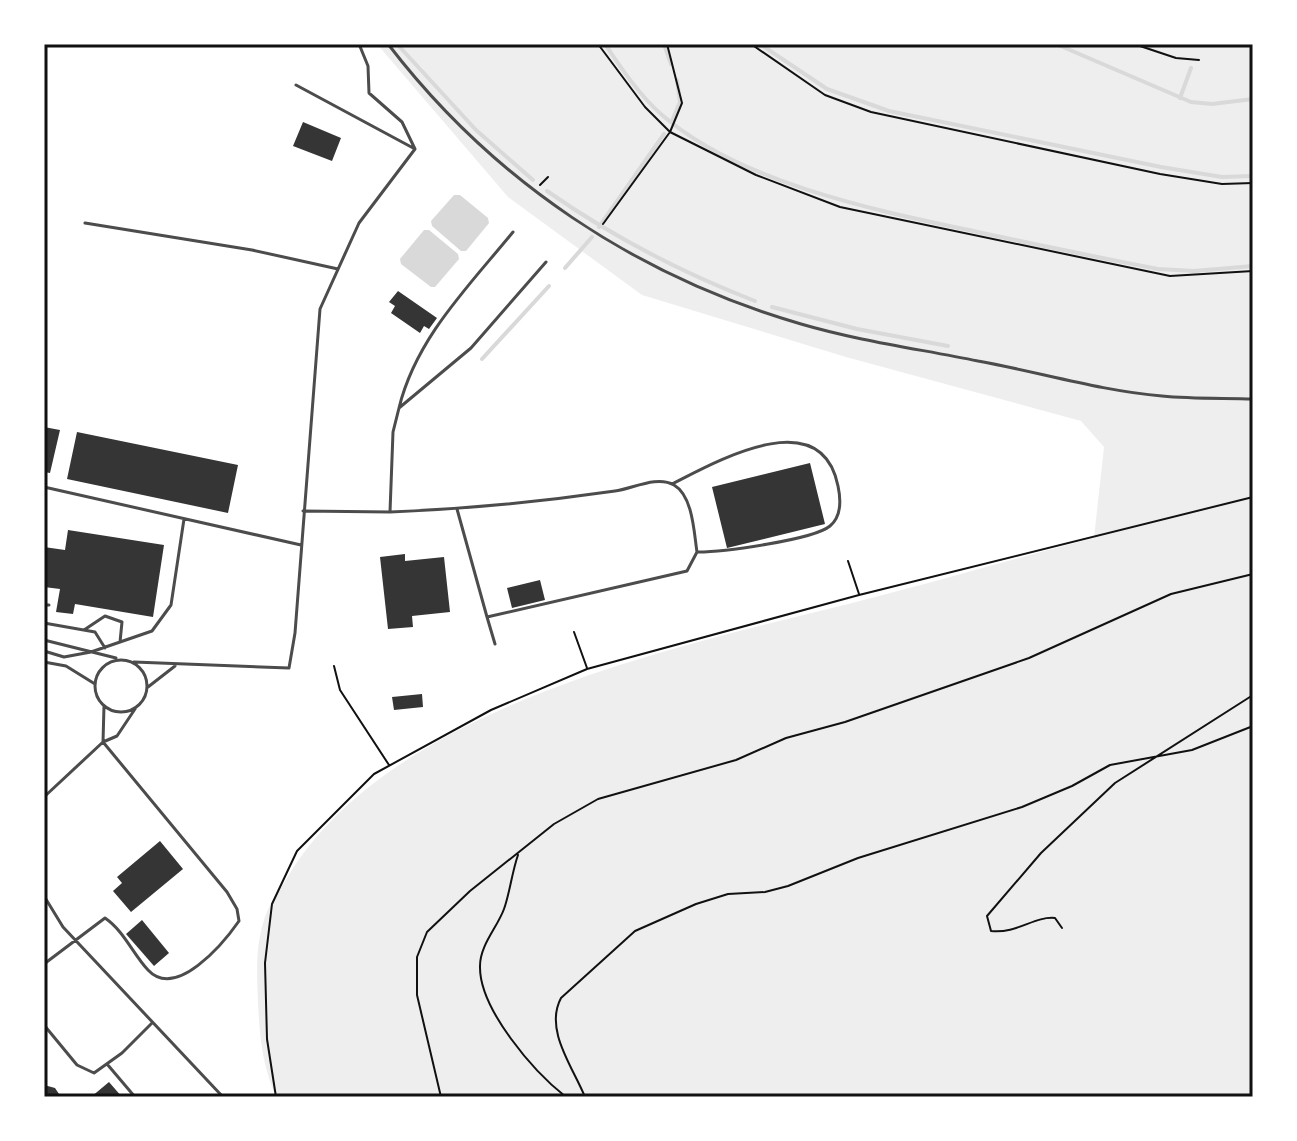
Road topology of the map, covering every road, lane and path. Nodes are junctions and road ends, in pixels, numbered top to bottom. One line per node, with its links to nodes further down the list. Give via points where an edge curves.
1 (359, 44): 10 (lane, via 368,66 369,93 402,122)
2 (388, 44): 14 (lane, via 455,123 495,160)
3 (598, 44): 9 (path)
4 (667, 44): 9 (path, via 682,103)
5 (751, 44): 11 (path, via 825,95 871,112 1160,174)
6 (1134, 44): 7 (path)
7 (1199, 60)
8 (296, 85): 10 (lane)
9 (670, 132): 14 (path); 17 (path, via 756,175 854,210 1170,276)
10 (415, 149): 16 (lane, via 359,223)
11 (1253, 183)
12 (85, 223): 16 (lane)
13 (513, 232): 19 (lane, via 446,313 416,359)
14 (596, 234): 18 (lane, via 681,280 804,325 1160,396)
15 (546, 262): 19 (lane, via 471,348)
16 (338, 269): 24 (lane, via 320,309)
17 (1253, 271)
18 (1253, 399)
19 (399, 408): 25 (lane)
20 (672, 484): 23 (lane, via 651,482 554,500); 28 (lane, via 684,494); 28 (lane, via 737,452 778,443 812,447 829,460 835,473 839,510 824,529 732,551)
21 (44, 487): 26 (lane)
22 (1253, 497): 31 (path)
23 (457, 509): 25 (lane); 32 (lane)
24 (303, 511): 25 (lane); 27 (lane)
25 (390, 512)
26 (184, 519): 27 (lane); 37 (lane, via 171,605 152,631)
27 (301, 545): 45 (lane, via 289,668)
28 (697, 552): 32 (lane, via 687,571 674,576)
29 (848, 561): 31 (path)
30 (1253, 574): 58 (path, via 1171,594 1029,658 786,738 736,760 598,799 554,824)
31 (859, 595): 47 (path)
32 (487, 617): 38 (lane)
33 (44, 623): 34 (lane)
34 (84, 630): 37 (lane, via 105,616 114,618 122,622); 39 (lane, via 95,632)
35 (574, 632): 47 (path)
36 (44, 640): 41 (lane)
37 (120, 643): 39 (lane)
38 (495, 644)
39 (105, 648): 41 (lane)
40 (44, 651): 41 (lane, via 64,657)
41 (91, 652): 42 (lane)
42 (124, 659): 44 (lane); 48 (lane, via 107,663)
43 (44, 662): 48 (lane, via 66,666)
44 (134, 662): 45 (lane); 49 (lane)
45 (175, 666): 49 (lane)
46 (334, 666): 56 (path, via 340,690)
47 (587, 669): 56 (path, via 491,710)
48 (95, 684): 51 (lane)
49 (148, 687): 52 (lane)
50 (1253, 695): 55 (path)
51 (104, 706): 52 (lane, via 120,712); 54 (lane)
52 (135, 708): 54 (lane, via 117,736)
53 (1253, 726): 55 (path, via 1192,750)
54 (103, 742): 57 (lane); 61 (lane, via 227,892 239,921 181,979 166,981 150,973 105,918)
55 (1151, 759): 60 (path, via 1115,783 1041,853 987,916 991,931 1009,933 1046,917 1055,918); 71 (path, via 1110,765 1022,807 858,858 788,886 728,894 635,931 561,998 554,1011 556,1032)
56 (389, 765): 68 (path, via 297,851 272,904 265,963 267,1039)
57 (44, 797)
58 (518, 854): 69 (path, via 427,932 417,957 417,995); 70 (path, via 505,907 482,954 484,991 525,1058)
59 (44, 896): 61 (lane)
60 (1062, 928)
61 (75, 940): 62 (lane); 63 (lane)
62 (44, 964)
63 (153, 1022): 65 (lane); 67 (lane)
64 (44, 1025): 65 (lane, via 77,1065 94,1073)
65 (107, 1064): 66 (lane)
66 (135, 1097)
67 (223, 1097)
68 (276, 1097)
69 (441, 1097)
70 (566, 1097)
71 (585, 1097)

